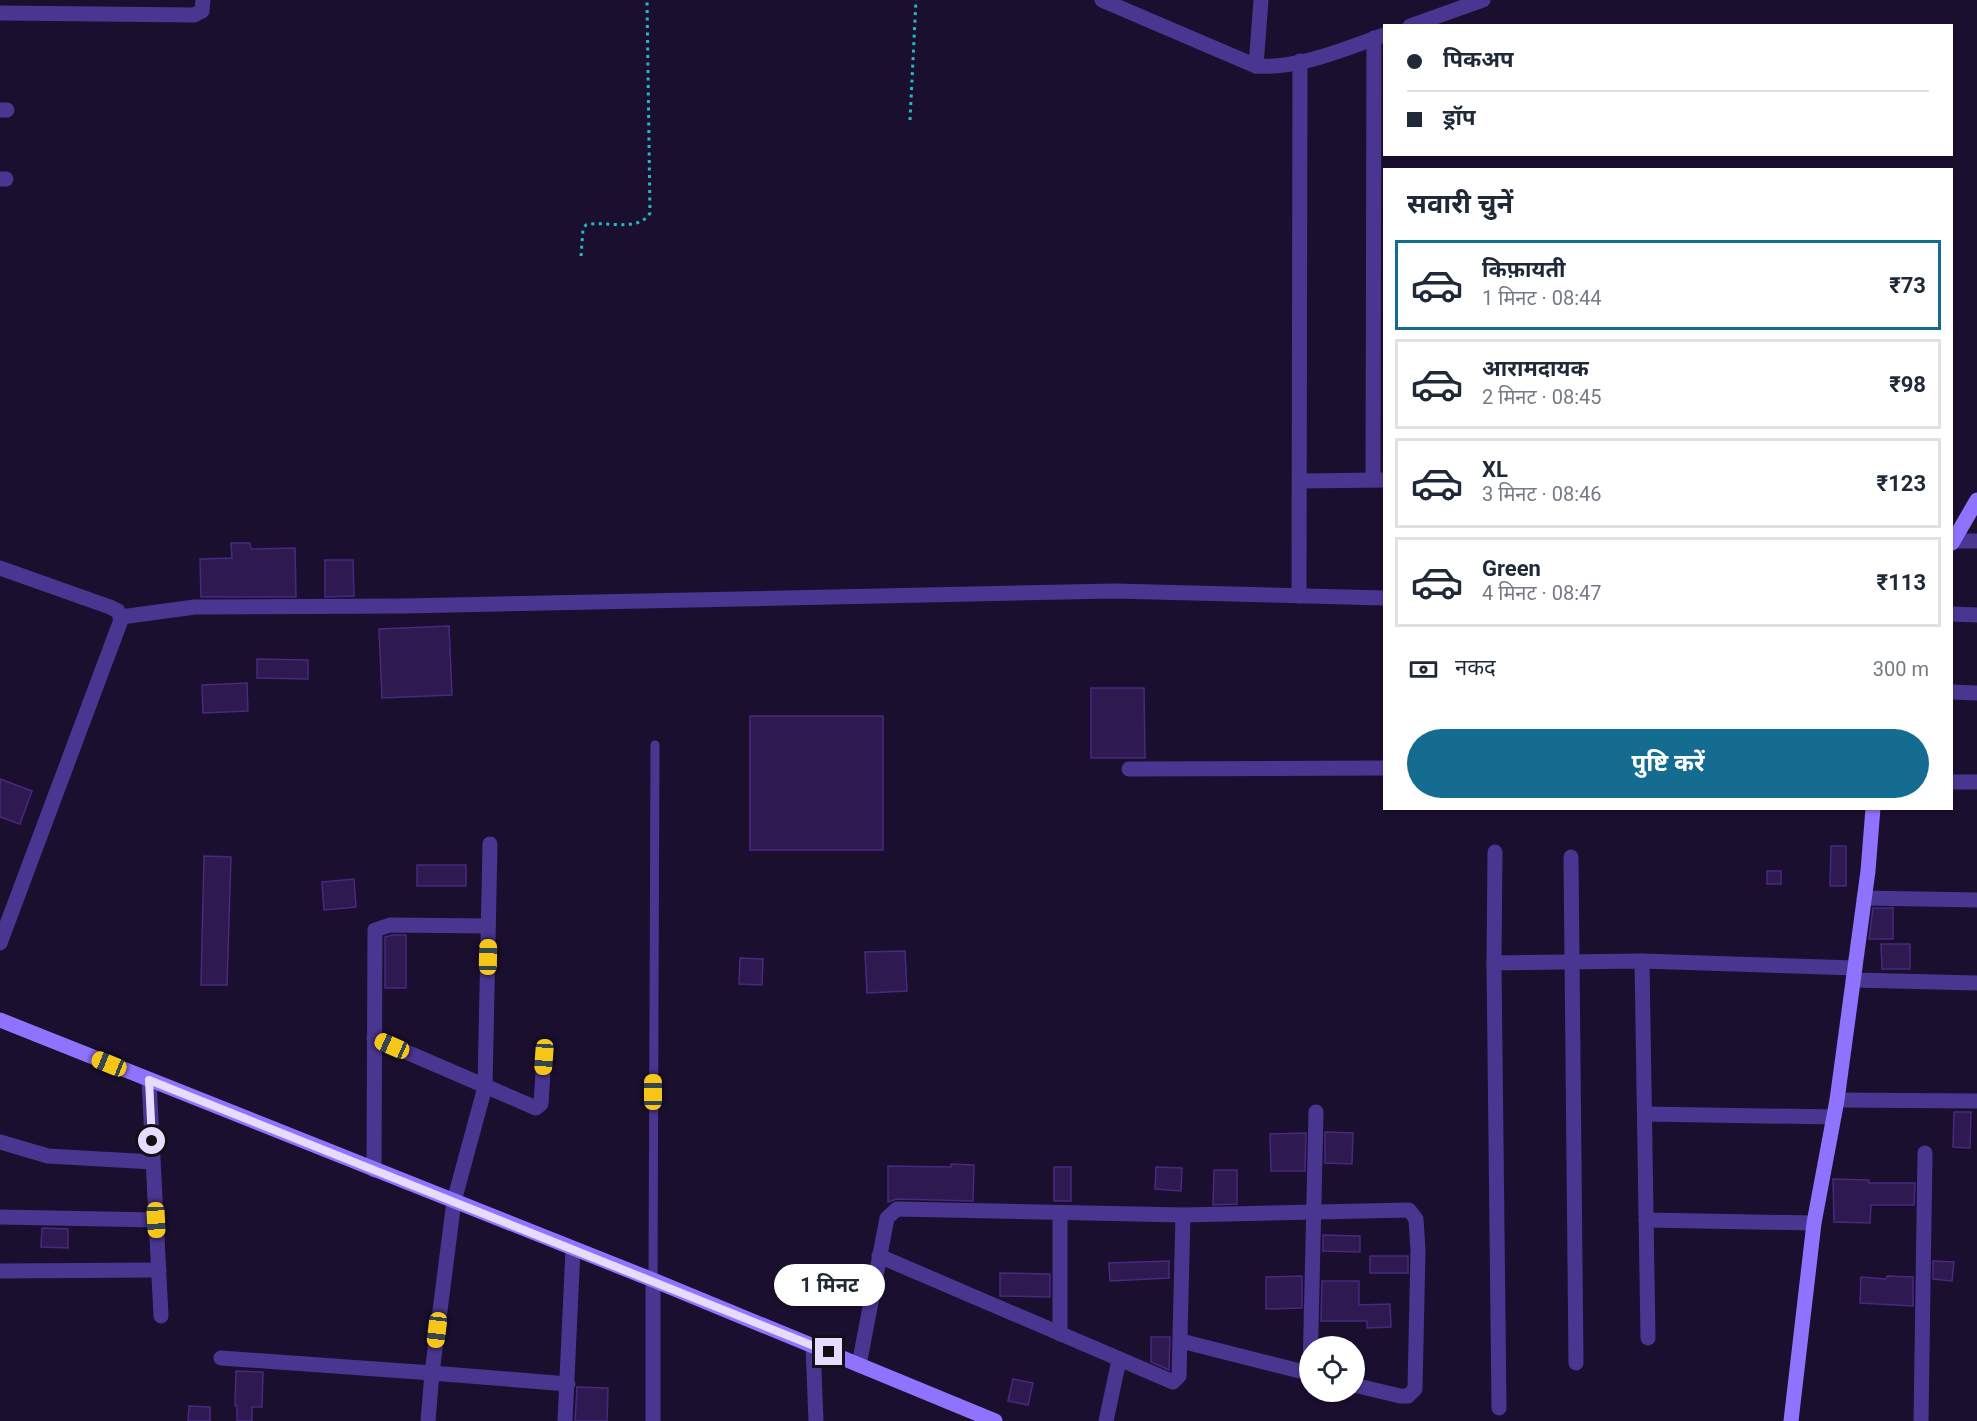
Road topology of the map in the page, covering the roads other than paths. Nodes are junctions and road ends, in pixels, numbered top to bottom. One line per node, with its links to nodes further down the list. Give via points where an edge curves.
1 (203, 0): 5 (street, via 202,11 194,15)
2 (1102, 0): 9 (street)
3 (1261, 0): 9 (street)
4 (1483, 0): 6 (street)
5 (0, 13)
6 (1416, 24)
7 (1379, 36): 8 (street); 10 (street)
8 (1300, 62): 9 (street); 11 (street)
9 (1256, 66)
10 (1379, 480): 11 (street)
11 (1300, 481): 17 (street)
12 (1977, 500): 13 (street)
13 (1953, 540)
14 (1977, 541): 15 (street)
15 (1953, 542)
16 (0, 568): 21 (street, via 110,607)
17 (1299, 596): 18 (street); 21 (street, via 1114,591 508,605 195,607)
18 (1383, 598)
19 (1953, 614): 20 (street)
20 (1977, 615)
21 (121, 617): 36 (street)
22 (1953, 692): 23 (street)
23 (1977, 693)
24 (655, 745): 68 (lane)
25 (1383, 768): 26 (street)
26 (1129, 770)
27 (1953, 782): 28 (street)
28 (1977, 782)
29 (1873, 810): 33 (street)
30 (489, 844): 35 (street)
31 (1495, 852): 39 (street)
32 (1570, 857): 37 (street)
33 (1864, 898): 34 (street); 40 (street)
34 (1977, 900)
35 (488, 926): 43 (street, via 390,925 375,930); 46 (street)
36 (0, 943)
37 (1571, 961): 38 (street); 39 (street); 77 (street)
38 (1642, 961): 40 (street); 50 (street)
39 (1494, 963): 83 (street)
40 (1854, 974): 41 (street); 47 (street)
41 (1977, 983)
42 (0, 1020): 45 (street)
43 (374, 1038): 46 (street); 55 (street)
44 (544, 1057): 46 (street, via 538,1108)
45 (149, 1080): 54 (street); 55 (street)
46 (485, 1087): 56 (street)
47 (1837, 1100): 48 (street); 51 (street)
48 (1977, 1101)
49 (1316, 1112): 57 (street)
50 (1645, 1114): 51 (street); 62 (street)
51 (1833, 1117): 63 (street)
52 (0, 1142): 54 (street, via 48,1156)
53 (1925, 1153): 91 (street)
54 (153, 1162): 61 (street)
55 (374, 1170): 56 (street)
56 (454, 1201): 64 (street); 80 (street)
57 (1315, 1211): 59 (street); 71 (street); 82 (street, via 1403,1208 1416,1219 1415,1389 1408,1396 1400,1396)
58 (1060, 1213): 59 (street); 65 (street, via 897,1209 887,1218); 70 (street)
59 (1183, 1215): 73 (street)
60 (0, 1217): 61 (street)
61 (156, 1220): 66 (street)
62 (1646, 1220): 63 (street); 72 (street)
63 (1814, 1223): 90 (street)
64 (573, 1250): 68 (street); 81 (street)
65 (879, 1256): 70 (street); 78 (street)
66 (159, 1270): 67 (street); 69 (street)
67 (0, 1271)
68 (652, 1280): 74 (street); 86 (street)
69 (161, 1316)
70 (1060, 1334): 76 (street)
71 (1310, 1336)
72 (1648, 1338)
73 (1181, 1341): 76 (street, via 1179,1376 1173,1382); 79 (street)
74 (813, 1346): 78 (street); 87 (street)
75 (221, 1358): 80 (street)
76 (1119, 1360): 89 (street)
77 (1576, 1363)
78 (859, 1365): 88 (street)
79 (1299, 1370)
80 (432, 1373): 81 (street); 84 (street)
81 (568, 1384): 85 (street)
82 (1365, 1388)
83 (1499, 1408)
84 (428, 1421)
85 (565, 1421)
86 (653, 1421)
87 (816, 1421)
88 (995, 1421)
89 (1106, 1421)
90 (1791, 1421)
91 (1921, 1421)

